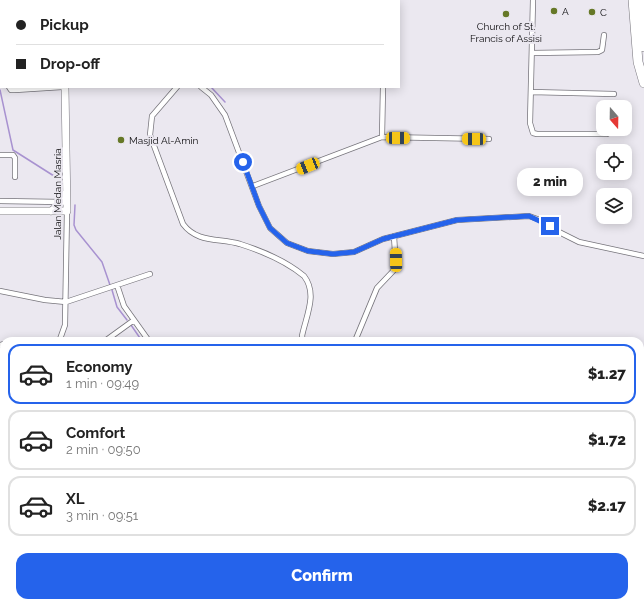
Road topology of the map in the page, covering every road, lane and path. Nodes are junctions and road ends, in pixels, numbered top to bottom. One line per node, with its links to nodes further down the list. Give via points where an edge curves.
1 (533, 0): 6 (street)
2 (633, 0): 7 (highway, via 638,62)
3 (641, 0): 5 (highway)
4 (604, 35): 6 (street, via 602,50 598,52)
5 (644, 47)
6 (532, 53): 14 (street)
7 (644, 83)
8 (10, 88): 9 (street)
9 (48, 88)
10 (64, 88): 22 (street, Jalan Medan Masria)
11 (176, 88): 38 (street, via 152,116 150,135 183,224 188,232 198,237 245,246 264,253 304,276 312,294)
12 (202, 88): 21 (street, via 211,95 225,115)
13 (383, 88): 17 (street)
14 (531, 92): 15 (street); 16 (street, via 530,123 533,132)
15 (614, 94)
16 (596, 134)
17 (382, 137): 18 (street); 21 (street)
18 (489, 139)
19 (0, 155): 20 (street, via 15,158)
20 (15, 177)
21 (253, 186): 28 (street, via 270,228 287,243 308,251 333,254 354,252)
22 (67, 191): 24 (street); 26 (street, Jalan Medan Masria)
23 (0, 201): 24 (street)
24 (62, 202): 25 (street)
25 (51, 211): 26 (street); 27 (street)
26 (67, 211): 33 (street, Jalan Medan Masria)
27 (0, 212)
28 (394, 236): 29 (street, via 457,220 529,216 579,242); 39 (street, via 396,268 377,288)
29 (644, 256)
30 (150, 274): 31 (street)
31 (117, 285): 33 (street); 34 (street, via 124,306)
32 (0, 291): 33 (street)
33 (66, 302): 35 (street, Jalan Medan Masria, via 65,325)
34 (134, 320): 36 (street); 37 (street)
35 (60, 337)
36 (111, 337)
37 (146, 337)
38 (302, 337)
39 (357, 337)

